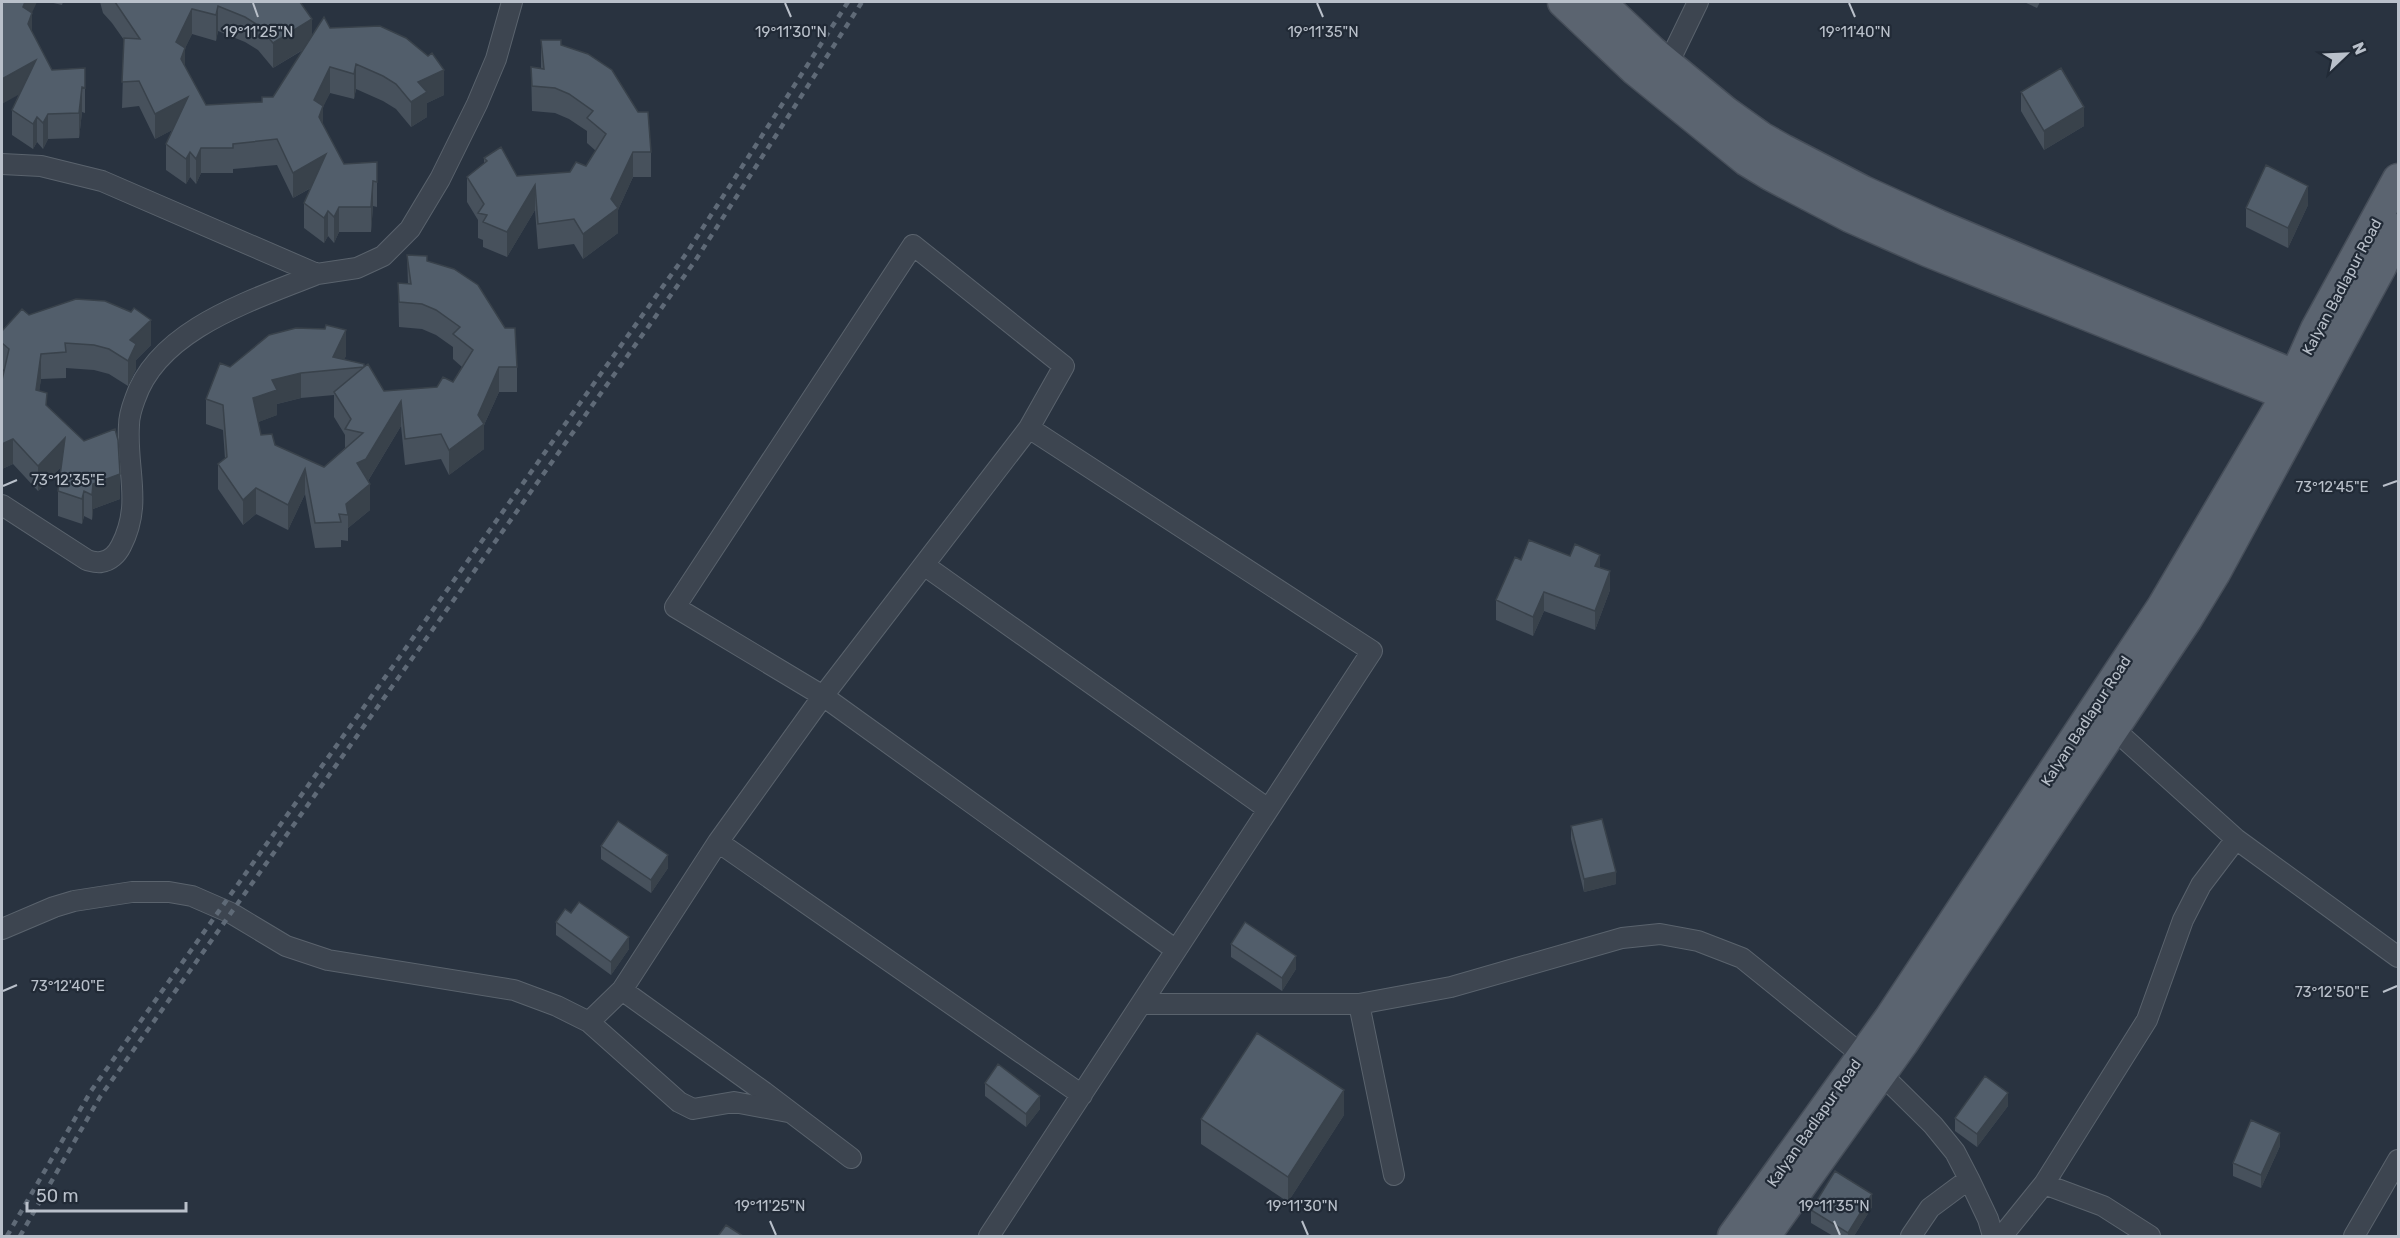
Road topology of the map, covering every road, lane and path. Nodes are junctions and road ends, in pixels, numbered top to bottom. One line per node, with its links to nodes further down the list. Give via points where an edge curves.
1 (512, 2): 9 (street, via 496,60 477,104 410,229 383,256 357,268)
2 (1563, 2): 5 (main road)
3 (1600, 2): 5 (main road)
4 (1698, 2): 5 (street)
5 (1660, 74): 10 (main road, via 1761,137 1863,191)
6 (2, 164): 9 (street, via 41,166 102,181)
7 (2398, 179): 10 (main road, Kalyan Badlapur Road, via 2316,329)
8 (2398, 229): 10 (main road, Kalyan Badlapur Road, via 2381,267)
9 (317, 274): 12 (street, via 234,308 180,338 150,369 135,398 129,424 134,508 129,531 117,555 102,562 87,560)
10 (2301, 390): 15 (main road, Kalyan Badlapur Road, via 2215,573)
11 (1029, 428): 13 (street); 14 (street, via 1064,366 913,245 675,607); 16 (street, via 1372,651)
12 (2, 505)
13 (924, 564): 14 (street); 16 (street)
14 (823, 696): 18 (street); 20 (street)
15 (2103, 719): 17 (street); 26 (main road, Kalyan Badlapur Road, via 1889,1019)
16 (1268, 809): 20 (street)
17 (2236, 839): 21 (street); 33 (street, via 2201,885 2183,920 2147,1020)
18 (718, 842): 22 (street); 27 (street)
19 (2, 929): 25 (street, via 74,901 132,892 169,892 192,896 231,913 286,946 328,960 514,990)
20 (1176, 950): 23 (street)
21 (2398, 957)
22 (621, 990): 25 (street); 28 (street)
23 (1142, 1004): 24 (street); 27 (street)
24 (1359, 1004): 26 (street, via 1451,987 1622,938 1659,934 1698,941 1742,958); 31 (street)
25 (589, 1022): 28 (street, via 693,1109 734,1102)
26 (1872, 1065): 32 (street, via 1933,1125); 36 (main road, Kalyan Badlapur Road); 37 (main road, Kalyan Badlapur Road)
27 (1082, 1095): 35 (street)
28 (790, 1112): 29 (street)
29 (851, 1158)
30 (2398, 1160): 42 (street)
31 (1394, 1175)
32 (1970, 1179): 34 (street); 38 (street, via 1930,1208)
33 (2044, 1184): 40 (street); 41 (street, via 2103,1206)
34 (1990, 1228): 39 (street)
35 (989, 1236)
36 (1733, 1236)
37 (1765, 1236)
38 (1911, 1236)
39 (1978, 1236)
40 (2002, 1236)
41 (2149, 1236)
42 (2354, 1236)

